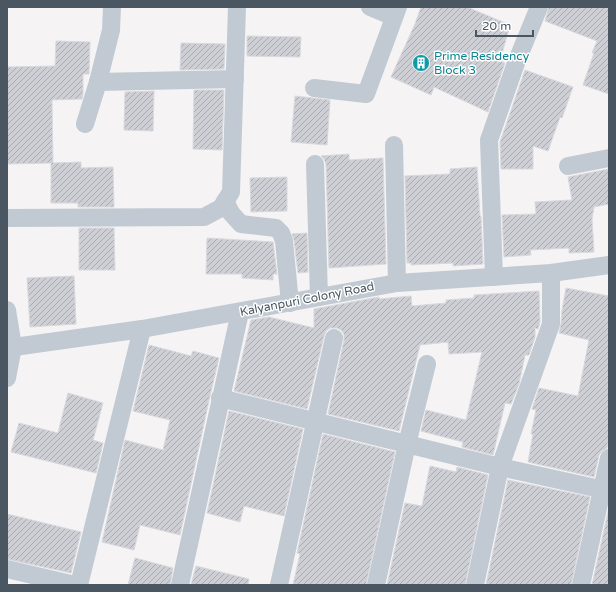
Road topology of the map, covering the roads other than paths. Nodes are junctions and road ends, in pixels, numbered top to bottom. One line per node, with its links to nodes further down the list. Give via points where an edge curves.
1 (112, 7): 7 (street, via 111,30)
2 (237, 7): 6 (street)
3 (370, 7): 5 (street)
4 (539, 7): 18 (street, via 489,140)
5 (396, 12): 8 (street, via 366,94)
6 (235, 79): 7 (street); 14 (street, via 231,192)
7 (98, 82): 9 (street)
8 (314, 88)
9 (85, 124)
10 (394, 145): 19 (street)
11 (609, 158): 13 (street)
12 (315, 164): 20 (street)
13 (568, 166)
14 (225, 201): 15 (street, via 220,208 204,217); 21 (street, via 241,224 276,228 281,233)
15 (7, 218)
16 (609, 266): 17 (street, Kalyanpuri Colony Road)
17 (552, 273): 18 (street, Kalyanpuri Colony Road); 33 (street, via 551,324)
18 (494, 277): 19 (street, Kalyanpuri Colony Road)
19 (397, 283): 20 (street, Kalyanpuri Colony Road)
20 (319, 297): 21 (street, Kalyanpuri Colony Road)
21 (290, 303): 23 (street, Kalyanpuri Colony Road)
22 (7, 310): 26 (street)
23 (240, 312): 24 (street, Kalyanpuri Colony Road); 29 (street)
24 (142, 329): 26 (street, Kalyanpuri Colony Road); 37 (street)
25 (334, 338): 30 (street)
26 (10, 347): 28 (street)
27 (427, 364): 31 (street)
28 (7, 378)
29 (220, 398): 30 (street); 38 (street)
30 (316, 421): 31 (street); 39 (street)
31 (407, 444): 33 (street); 40 (street)
32 (609, 458): 34 (street)
33 (500, 467): 34 (street); 41 (street)
34 (606, 490): 42 (street)
35 (7, 569): 36 (street)
36 (75, 585)
37 (79, 585)
38 (180, 585)
39 (279, 585)
40 (376, 585)
41 (475, 585)
42 (581, 585)

